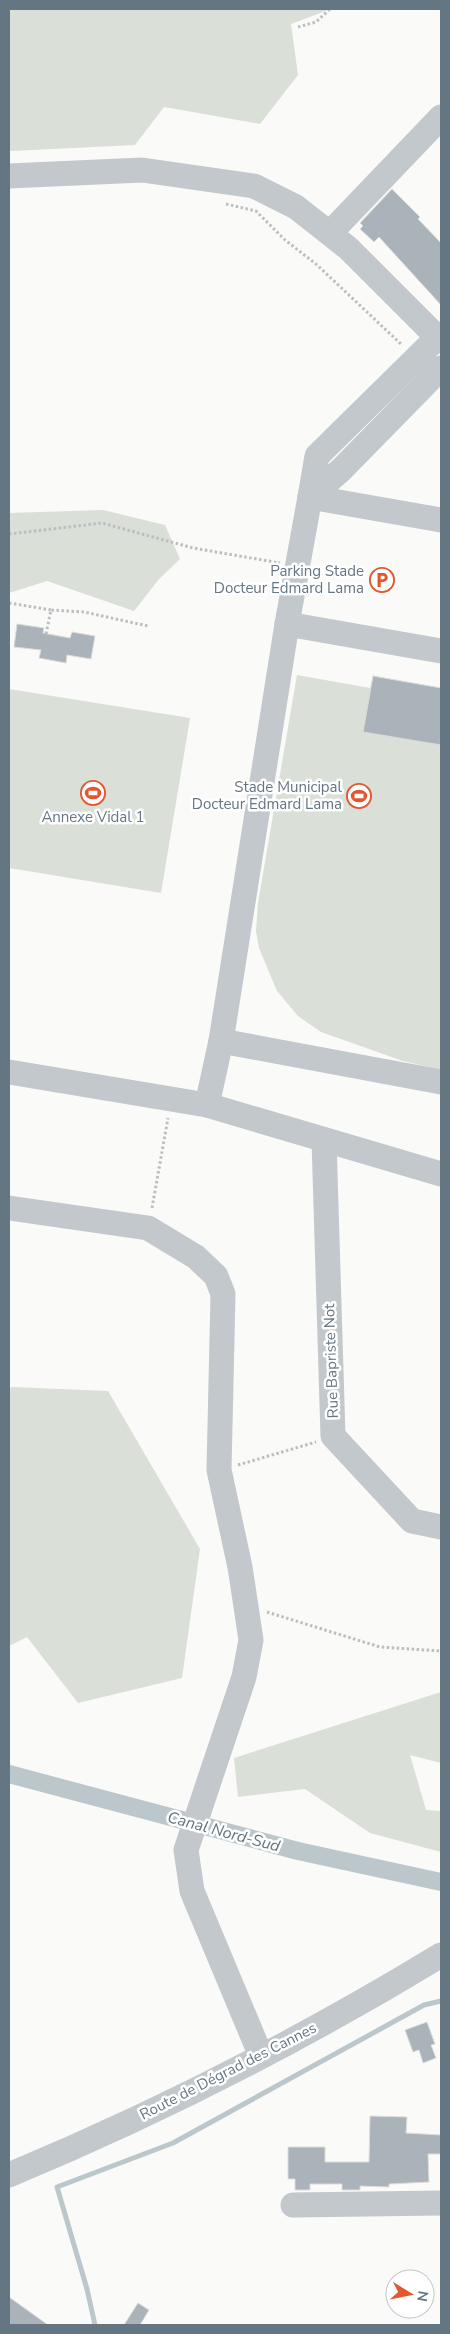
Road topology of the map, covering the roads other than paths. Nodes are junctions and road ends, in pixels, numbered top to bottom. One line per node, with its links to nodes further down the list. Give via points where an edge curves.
1 (441, 117): 3 (street)
2 (9, 176): 3 (street, via 142,170 254,186 296,207)
3 (330, 233): 4 (street)
4 (440, 338): 6 (street, via 317,456)
5 (441, 368): 6 (street, via 341,470)
6 (310, 497): 7 (street); 8 (street)
7 (441, 520)
8 (287, 624): 9 (street); 10 (street)
9 (441, 651)
10 (220, 1041): 12 (street); 13 (street)
11 (9, 1072): 13 (street)
12 (441, 1082)
13 (207, 1104): 14 (street)
14 (324, 1140): 15 (street); 17 (street, Rue Bapriste Not, via 333,1436 412,1521)
15 (441, 1174)
16 (9, 1208): 19 (street, via 148,1228 196,1257 216,1276 223,1294 219,1470 251,1640 244,1676 186,1850 192,1890)
17 (441, 1527)
18 (441, 1955): 19 (street, Route de Dégrad des Cannes)
19 (261, 2056): 20 (street, Route de Dégrad des Cannes, via 188,2094)
20 (9, 2175)
21 (441, 2203): 22 (street)
22 (293, 2204)

